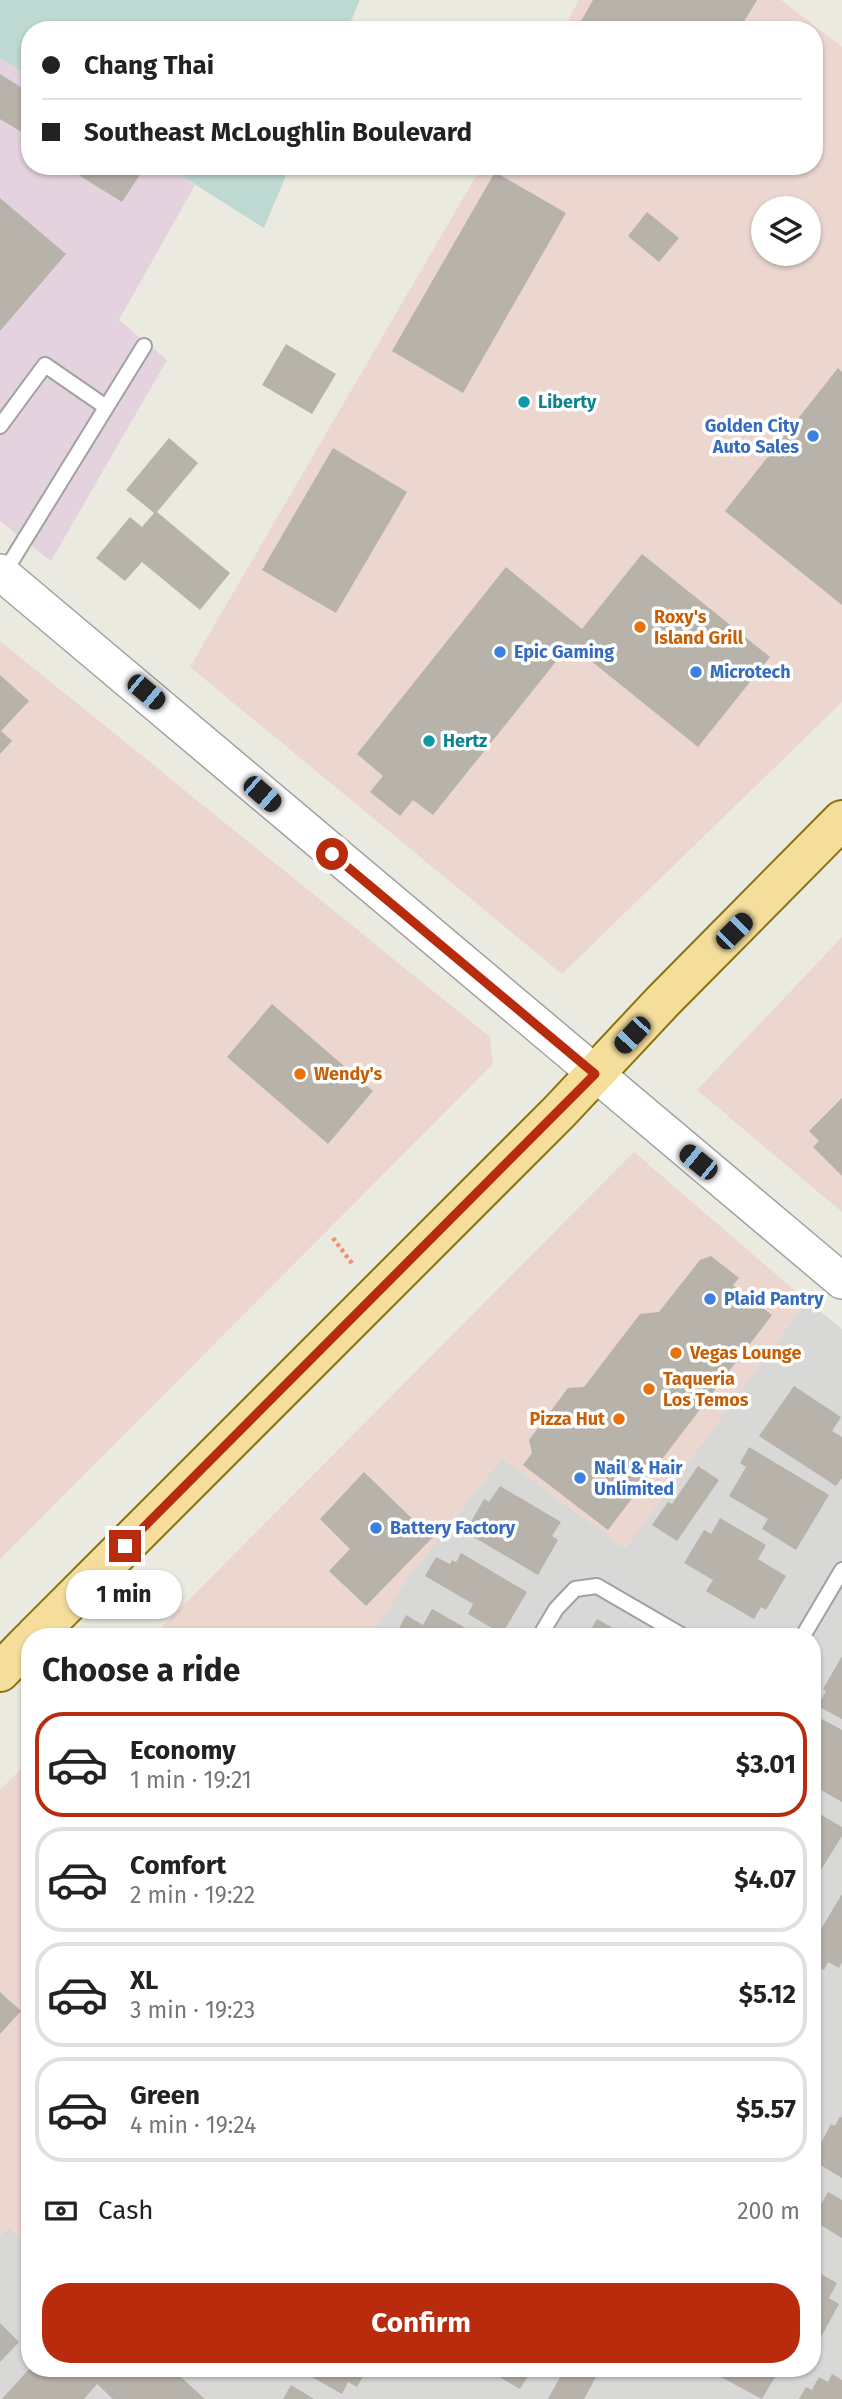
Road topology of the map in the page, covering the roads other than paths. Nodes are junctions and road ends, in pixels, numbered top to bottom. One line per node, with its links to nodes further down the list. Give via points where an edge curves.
1 (144, 346): 2 (lane)
2 (106, 407): 3 (lane, via 45,365); 4 (lane)
3 (0, 426)
4 (2, 573): 6 (street)
5 (842, 820): 6 (main road)
6 (595, 1074): 7 (street); 9 (main road)
7 (842, 1281)
8 (842, 1570): 12 (lane)
9 (43, 1628)
10 (545, 1628): 11 (lane, via 575,1589 597,1586)
11 (669, 1628)
12 (808, 1628)
13 (21, 1650): 14 (main road)
14 (0, 1672)

